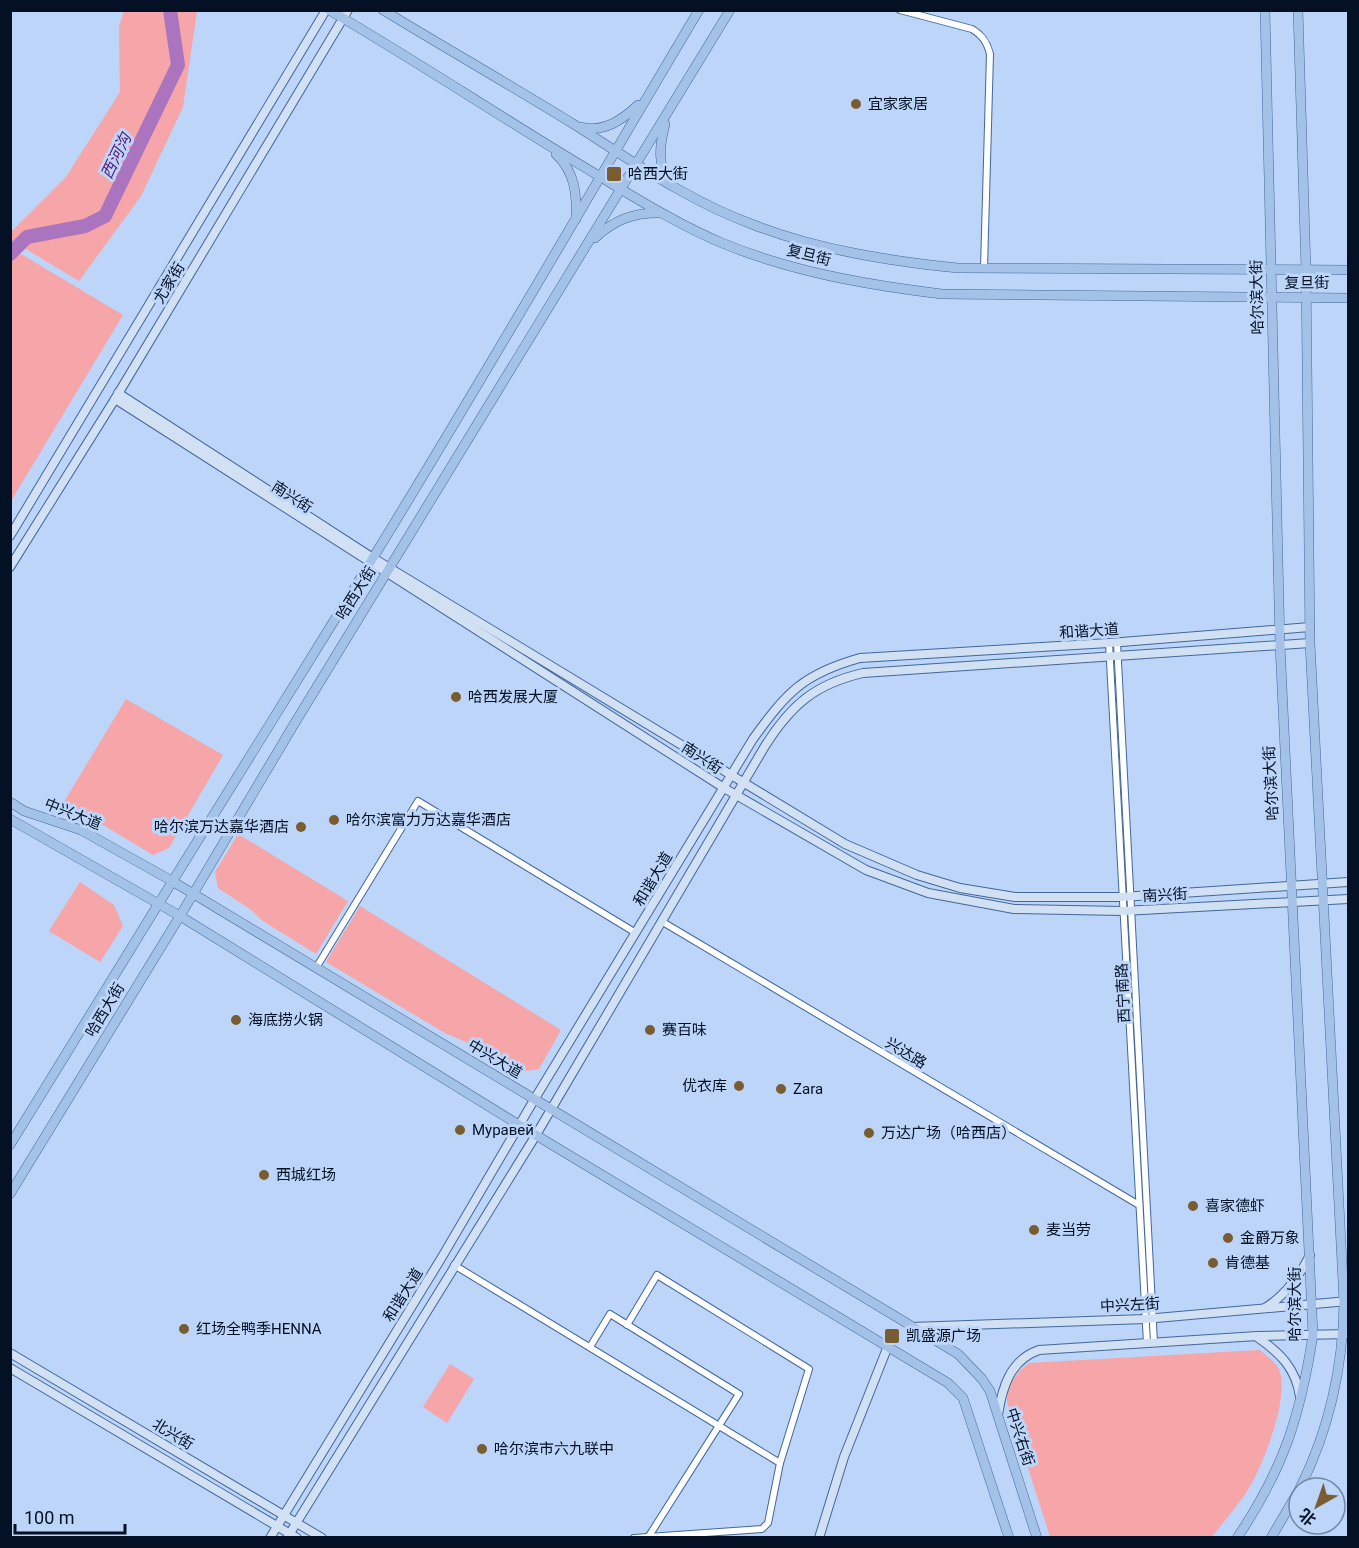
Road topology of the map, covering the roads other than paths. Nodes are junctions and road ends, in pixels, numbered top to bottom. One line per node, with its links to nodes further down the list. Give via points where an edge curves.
1 (327, 10): 8 (main road, 复旦街); 29 (main road, 尤家街)
2 (383, 10): 11 (main road, 复旦街)
3 (699, 10): 9 (main road, 哈西大街)
4 (730, 10): 10 (main road, 哈西大街)
5 (900, 10): 21 (street, via 972,28 988,47)
6 (1265, 10): 24 (main road, 哈尔滨大街)
7 (1298, 10): 22 (main road)
8 (346, 15): 12 (main road, 复旦街); 28 (main road, 尤家街)
9 (647, 98): 11 (main road, via 625,117 604,127 591,129); 13 (main road, 哈西大街)
10 (667, 114): 14 (main road, 哈西大街); 16 (main road, via 661,166)
11 (572, 123): 13 (main road, 复旦街)
12 (548, 146): 15 (main road, 复旦街); 19 (main road, via 575,183)
13 (616, 151): 14 (main road, 复旦街); 15 (main road, 哈西大街)
14 (637, 165): 16 (main road, 复旦街); 17 (main road, 哈西大街)
15 (602, 177): 17 (main road, 复旦街); 19 (main road, 哈西大街)
16 (677, 188): 21 (main road, 复旦街, via 754,225 860,255 914,264)
17 (621, 190): 18 (main road, 复旦街); 20 (main road, 哈西大街)
18 (664, 213): 20 (main road, via 621,219); 25 (main road, 复旦街, via 759,257 880,286 942,294)
19 (576, 220): 30 (main road, 哈西大街)
20 (585, 249): 32 (main road, 哈西大街)
21 (984, 268): 24 (main road, 复旦街)
22 (1306, 270): 23 (main road, 复旦街); 24 (main road, 复旦街); 26 (main road)
23 (1348, 270)
24 (1272, 271): 25 (main road, 哈尔滨大街)
25 (1272, 298): 26 (main road, 复旦街); 34 (main road, 哈尔滨大街)
26 (1306, 298): 27 (main road, 复旦街); 33 (main road)
27 (1348, 298)
28 (117, 396): 30 (main road, 南兴街); 31 (main road, 尤家街)
29 (10, 536)
30 (372, 560): 32 (main road, 南兴街); 45 (main road, 哈西大街)
31 (10, 567)
32 (388, 570): 39 (main road, 南兴街); 41 (main road, 南兴街); 49 (main road, 哈西大街)
33 (1310, 627): 34 (main road, 和谐大道); 36 (main road)
34 (1279, 629): 35 (main road, 和谐大道); 37 (main road, 哈尔滨大街)
35 (1113, 643): 38 (street, 西宁南路); 39 (main road, 和谐大道, via 860,658 833,666 785,697)
36 (1310, 643): 37 (main road, 和谐大道); 47 (main road)
37 (1280, 645): 38 (main road, 和谐大道); 48 (main road, 哈尔滨大街)
38 (1114, 656): 40 (main road, 和谐大道, via 863,673 835,680 805,697 788,714); 50 (street, 西宁南路)
39 (732, 774): 40 (main road, 南兴街); 41 (main road, 和谐大道)
40 (744, 781): 42 (main road, 和谐大道); 50 (main road, 南兴街, via 845,844 917,875 960,888 1015,897)
41 (724, 788): 42 (main road, 南兴街); 58 (main road, 和谐大道)
42 (736, 795): 55 (main road, 南兴街, via 866,870 928,893 1014,909); 57 (main road, 和谐大道)
43 (10, 802): 45 (main road, 中兴大道, via 24,811 88,834)
44 (10, 819): 54 (main road, 中兴大道)
45 (172, 881): 49 (main road, 中兴大道); 54 (main road, 哈西大街)
46 (1348, 882): 47 (main road, 南兴街)
47 (1322, 883): 48 (main road, 南兴街); 52 (main road)
48 (1292, 885): 50 (main road, 南兴街); 53 (main road, 哈尔滨大街)
49 (193, 894): 56 (main road, 哈西大街); 59 (main road, 中兴大道)
50 (1126, 897): 55 (street, 西宁南路)
51 (1348, 899): 52 (main road, 南兴街)
52 (1323, 900): 53 (main road, 南兴街); 69 (main road)
53 (1293, 901): 55 (main road, 南兴街); 67 (main road, 哈尔滨大街)
54 (157, 904): 56 (main road, 中兴大道); 64 (main road, 哈西大街)
55 (1127, 911): 66 (street, 西宁南路); 72 (street, 西宁南路)
56 (180, 916): 62 (main road, 中兴大道); 65 (main road, 哈西大街)
57 (661, 921): 61 (main road, 和谐大道); 66 (street, 兴达路)
58 (636, 933): 59 (street, via 418,801); 60 (main road, 和谐大道)
59 (316, 968): 60 (main road, 中兴大道)
60 (534, 1100): 61 (main road, 中兴大道); 62 (main road, 和谐大道)
61 (550, 1109): 63 (main road, 和谐大道); 74 (main road, 中兴大道)
62 (519, 1125): 63 (main road, 中兴大道); 90 (main road, 和谐大道)
63 (536, 1135): 68 (main road, 和谐大道); 79 (main road, 中兴大道)
64 (10, 1145)
65 (10, 1194)
66 (1139, 1205): 72 (street, 西宁南路)
67 (1310, 1254): 70 (main road, 哈尔滨大街); 71 (main road, via 1284,1294)
68 (454, 1265): 80 (street); 91 (main road, 和谐大道)
69 (1346, 1301): 70 (main road, 中兴左街); 75 (main road)
70 (1312, 1304): 71 (main road, 中兴左街); 76 (main road, 哈尔滨大街)
71 (1263, 1310): 72 (main road, 中兴左街)
72 (1149, 1318): 74 (main road, 中兴左街); 78 (street, 西宁南路)
73 (627, 1325): 80 (street, via 610,1314); 86 (street, via 739,1394); 87 (street, via 657,1275 809,1369)
74 (912, 1327): 82 (main road, 中兴大道)
75 (1346, 1334): 76 (main road); 88 (main road, via 1327,1420)
76 (1312, 1335): 77 (main road); 84 (main road, 哈尔滨大街)
77 (1257, 1336): 78 (main road); 84 (main road, via 1291,1368 1299,1386)
78 (1150, 1343): 85 (main road, via 1030,1353 1008,1377)
79 (888, 1346): 98 (main road, via 847,1448); 99 (main road, 中兴大道, via 948,1383 963,1398)
80 (590, 1347): 86 (street)
81 (10, 1353): 90 (main road, 北兴街)
82 (958, 1354): 85 (main road, 中兴右街, via 990,1391)
83 (10, 1368): 92 (main road, 北兴街)
84 (1300, 1403): 101 (main road, 哈尔滨大街, via 1287,1448)
85 (998, 1416): 100 (main road, 中兴右街)
86 (719, 1426): 87 (street); 94 (street)
87 (780, 1463): 94 (street, via 768,1523 762,1529)
88 (1305, 1476)
89 (1287, 1511): 102 (main road)
90 (284, 1515): 91 (main road, 北兴街); 92 (main road, 和谐大道)
91 (296, 1521): 93 (main road, 和谐大道); 96 (main road, 北兴街)
92 (277, 1526): 93 (main road, 北兴街); 95 (main road, 和谐大道)
93 (291, 1536)
94 (649, 1536): 97 (street)
95 (270, 1538)
96 (322, 1538)
97 (634, 1538)
98 (819, 1538)
99 (1009, 1538)
100 (1037, 1538)
101 (1237, 1538)
102 (1271, 1538)

